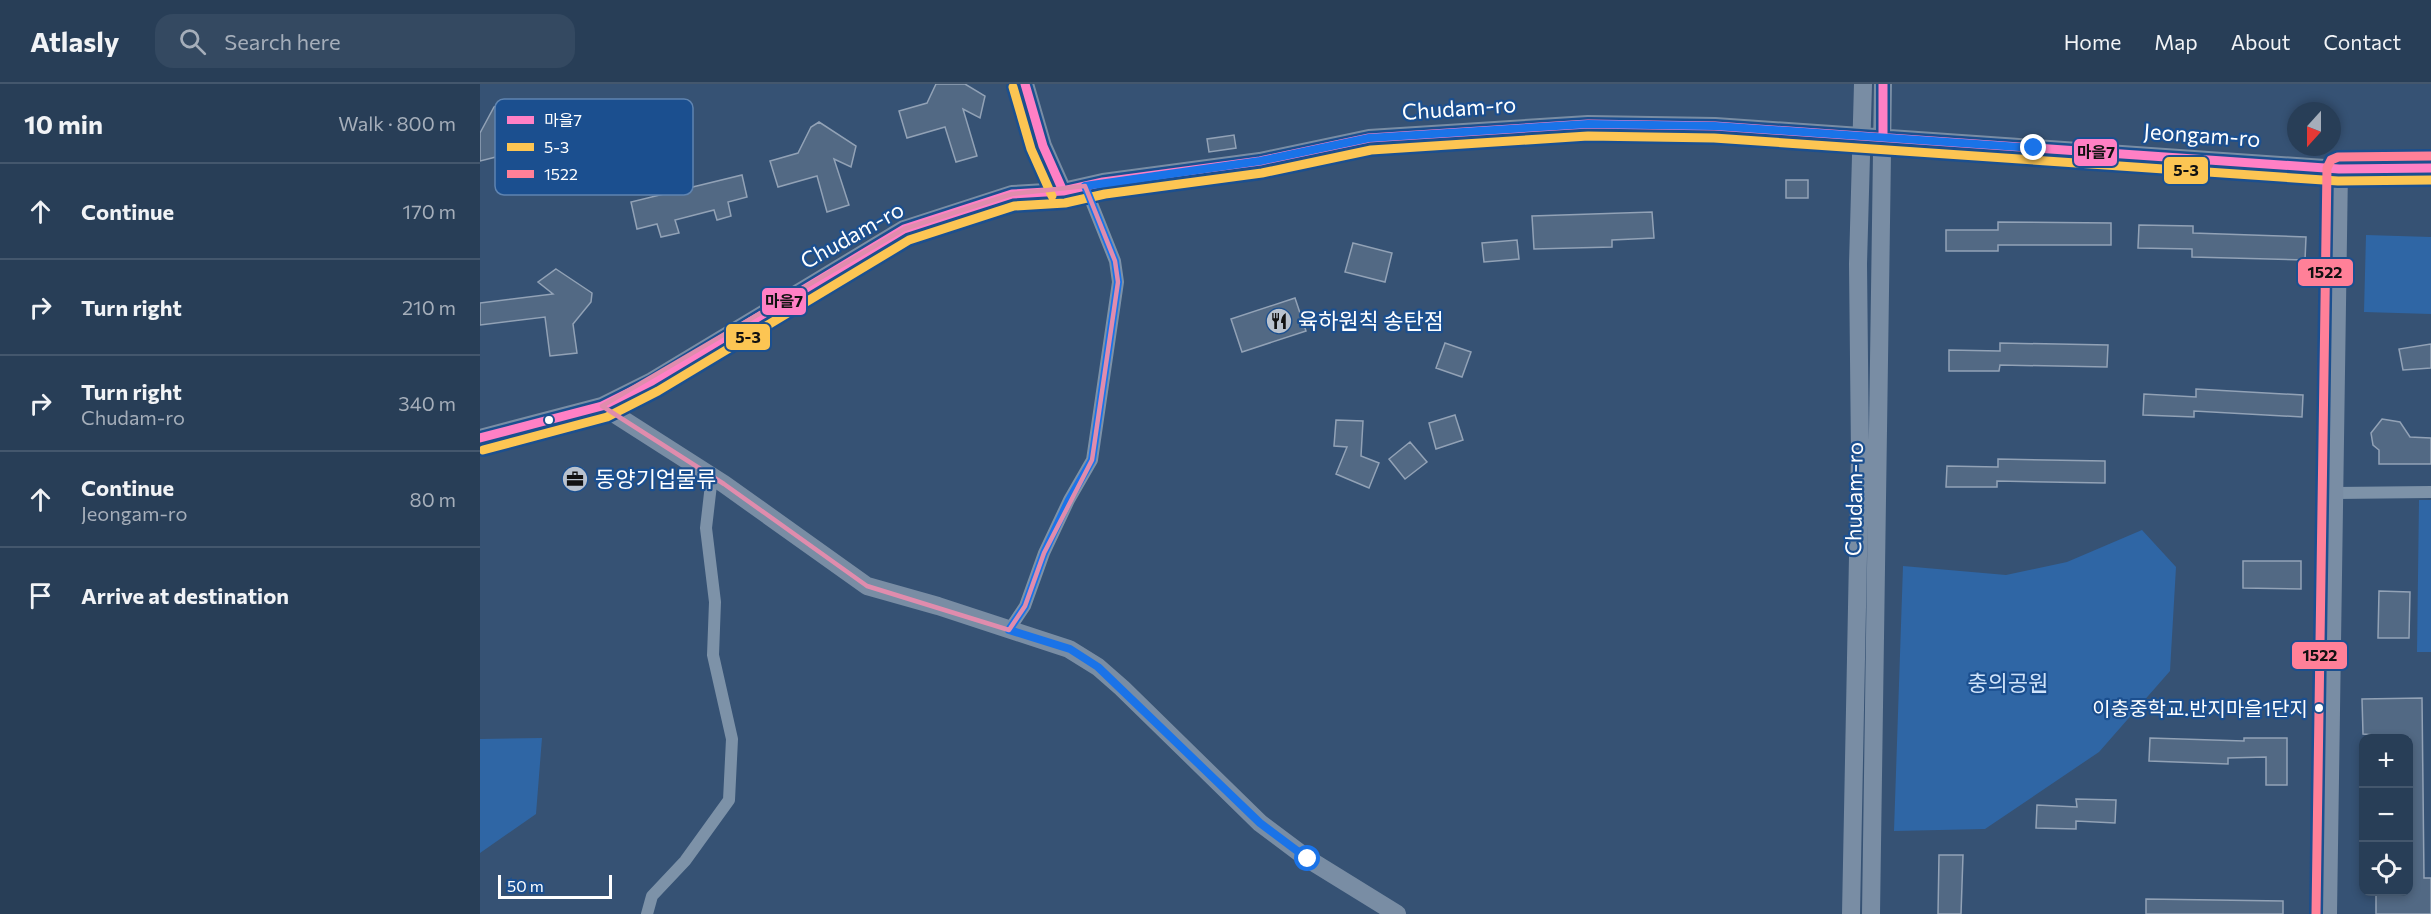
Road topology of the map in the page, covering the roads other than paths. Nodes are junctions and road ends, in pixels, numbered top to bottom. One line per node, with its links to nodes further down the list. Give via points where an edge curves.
1 (1025, 84): 9 (street, via 1043,146)
2 (1863, 84): 4 (street, Chudam-ro)
3 (1883, 84): 5 (street, Chudam-ro)
4 (1862, 135): 5 (street, Jeongam-ro); 8 (street, Chudam-ro, via 1715,126 1588,124 1369,138 1260,161); 18 (street, Chudam-ro, via 1858,264 1860,513)
5 (1883, 137): 7 (street, Jeongam-ro); 19 (street, Chudam-ro)
6 (2431, 168): 7 (street, Jeongam-ro)
7 (2339, 169): 14 (street)
8 (1085, 186): 9 (street, Chudam-ro); 15 (street, via 1115,261 1118,282 1092,460 1044,553 1025,606)
9 (1063, 190): 10 (street, Chudam-ro, via 1011,194 904,229 652,381)
10 (602, 406): 11 (street, Chudam-ro); 12 (street)
11 (480, 438)
12 (712, 476): 15 (street, via 867,586); 16 (street, via 706,528 715,602 713,655 732,739 729,800 685,861 652,896)
13 (2431, 492): 14 (street)
14 (2336, 493): 20 (street)
15 (1009, 630): 17 (street, via 1070,649 1098,667 1260,823 1308,859)
16 (647, 914)
17 (1397, 914)
18 (1851, 914)
19 (1871, 914)
20 (2328, 914)

